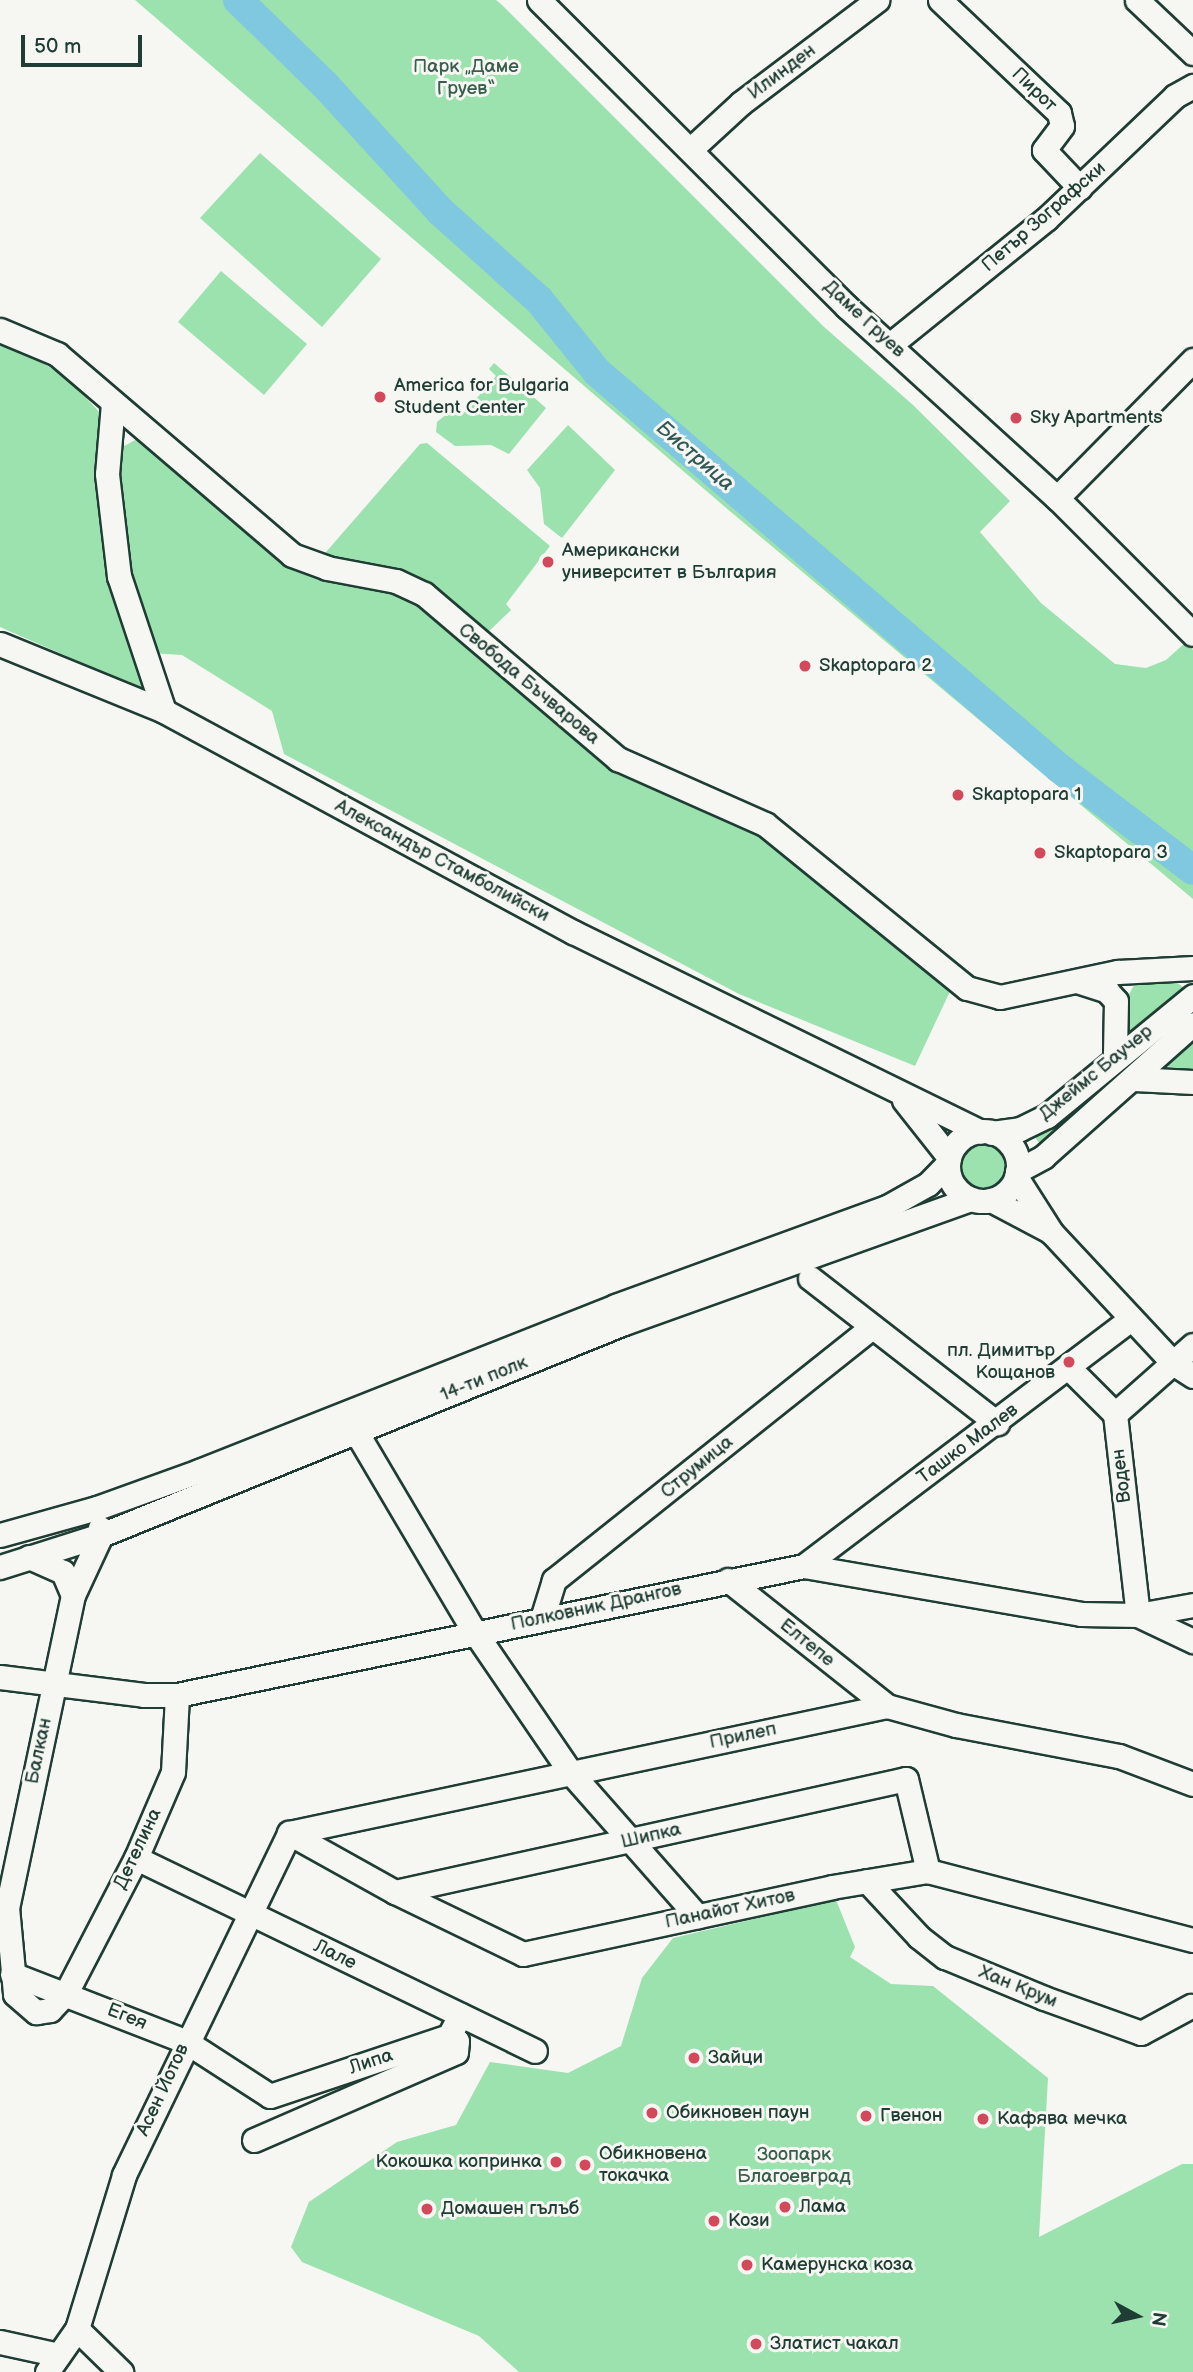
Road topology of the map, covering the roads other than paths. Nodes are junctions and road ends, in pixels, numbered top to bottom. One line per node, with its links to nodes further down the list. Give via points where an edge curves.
1 (540, 0): 7 (street, Даме Груев)
2 (877, 0): 7 (street, Илинден, via 741,103)
3 (940, 0): 8 (street, Пирот, via 1059,113 1062,126 1044,150)
4 (1137, 0): 5 (street)
5 (1193, 53)
6 (1193, 86): 8 (street, Петър Зографски, via 1175,96)
7 (691, 149): 10 (street, Даме Груев, via 848,307)
8 (1080, 188): 10 (street, Петър Зографски)
9 (0, 330): 12 (street, Свобода Бъчварова, via 57,354)
10 (891, 344): 13 (street, Даме Груев)
11 (1193, 360): 13 (street)
12 (113, 403): 16 (street, via 107,474 119,576); 19 (street, Свобода Бъчварова, via 292,555 327,568 396,581 424,594 618,759 765,824 967,988 1000,997)
13 (1057, 498): 14 (street, Даме Груев)
14 (1193, 634)
15 (0, 644): 16 (street, Александър Стамболийски)
16 (164, 711): 27 (street, Александър Стамболийски, via 573,932)
17 (1193, 968): 18 (street, Свобода Бъчварова)
18 (1152, 970): 19 (street, Свобода Бъчварова); 20 (street); 22 (street, via 1125,989)
19 (1074, 980): 22 (street, via 1107,991)
20 (1193, 986)
21 (1193, 996): 24 (street, Джеймс Баучер)
22 (1118, 1007): 24 (street)
23 (1193, 1024): 25 (street, Джеймс Баучер)
24 (1115, 1055): 28 (street, Джеймс Баучер, via 1040,1120 1014,1131)
25 (1134, 1079): 26 (street); 30 (street, Джеймс Баучер, via 1043,1157)
26 (1190, 1080)
27 (883, 1081): 28 (street, Александър Стамболийски); 29 (street, Александър Стамболийски, via 919,1115)
28 (987, 1132): 29 (street, via 961,1139); 30 (street, via 1012,1147)
29 (949, 1160): 31 (street, via 952,1182); 43 (street, 14-ти полк, via 928,1184 887,1207 615,1306)
30 (1016, 1174): 31 (street, via 1008,1190); 32 (street)
31 (981, 1199): 32 (street); 42 (street, 14-ти полк, via 624,1323)
32 (1051, 1232): 34 (street)
33 (810, 1278): 35 (street)
34 (1131, 1318): 37 (street); 38 (street, Ташко Малев)
35 (872, 1327): 41 (street); 53 (street, Струмица, via 554,1580)
36 (1193, 1345): 37 (street)
37 (1173, 1363): 39 (street); 40 (street)
38 (1069, 1368): 40 (street); 41 (street, Ташко Малев)
39 (1193, 1376)
40 (1115, 1414): 52 (street, Воден)
41 (997, 1423): 47 (street, Ташко Малев)
42 (355, 1430): 45 (street, 14-ти полк); 54 (street)
43 (97, 1508): 44 (street, 14-ти полк); 45 (street)
44 (0, 1535)
45 (101, 1535): 46 (street, 14-ти полк); 50 (street, Балкан)
46 (29, 1558): 48 (street, 14-ти полк); 50 (street, via 63,1572)
47 (804, 1566): 49 (street, Полковник Дрангов); 52 (street, Полковник Дрангов, via 1081,1614)
48 (0, 1567)
49 (728, 1580): 53 (street, Полковник Дрангов); 59 (street, Елтепе)
50 (72, 1595): 57 (street, Балкан)
51 (1193, 1605): 52 (street, Полковник Дрангов)
52 (1138, 1615): 55 (street)
53 (542, 1619): 54 (street, Полковник Дрангов)
54 (474, 1632): 58 (street, Полковник Дрангов); 60 (street)
55 (1193, 1641)
56 (0, 1677): 57 (street, Полковник Дрангов)
57 (54, 1681): 58 (street, Полковник Дрангов, via 144,1695); 68 (street, Балкан)
58 (177, 1695): 64 (street, Детелина, via 173,1772)
59 (887, 1706): 60 (street, Прилеп); 61 (street, Прилеп, via 956,1725 1119,1756)
60 (571, 1773): 62 (street, Прилеп); 63 (street)
61 (1193, 1783)
62 (289, 1833): 67 (street, Панайот Хитов); 69 (street, Асен Йотов)
63 (631, 1840): 65 (street, Шипка, via 906,1779); 67 (street, Шипка); 70 (street)
64 (136, 1858): 69 (street, Лале); 72 (street, Детелина)
65 (928, 1871): 66 (street, Панайот Хитов); 71 (street, Панайот Хитов)
66 (867, 1881): 70 (street, Панайот Хитов); 73 (street, Хан Крум, via 919,1937 945,1957 1044,1998 1140,2034)
67 (395, 1892): 70 (street, Панайот Хитов, via 523,1954)
68 (3, 1907): 72 (street, Балкан, via 15,1994 36,2012 50,2010)
69 (248, 1913): 74 (street, Лале); 76 (street, Асен Йотов)
70 (697, 1916)
71 (1193, 1940)
72 (66, 1993): 76 (street, Егея)
73 (1191, 2007)
74 (460, 2015): 75 (street); 77 (street, Лале)
75 (449, 2036): 78 (street, Липа); 79 (street, via 457,2041 456,2052)
76 (186, 2041): 78 (street, Егея); 80 (street, Асен Йотов, via 124,2175)
77 (535, 2052)
78 (271, 2096)
79 (254, 2140)
80 (77, 2329): 82 (street, Асен Йотов); 83 (street)
81 (0, 2342): 82 (street)
82 (53, 2364)
83 (121, 2372)

